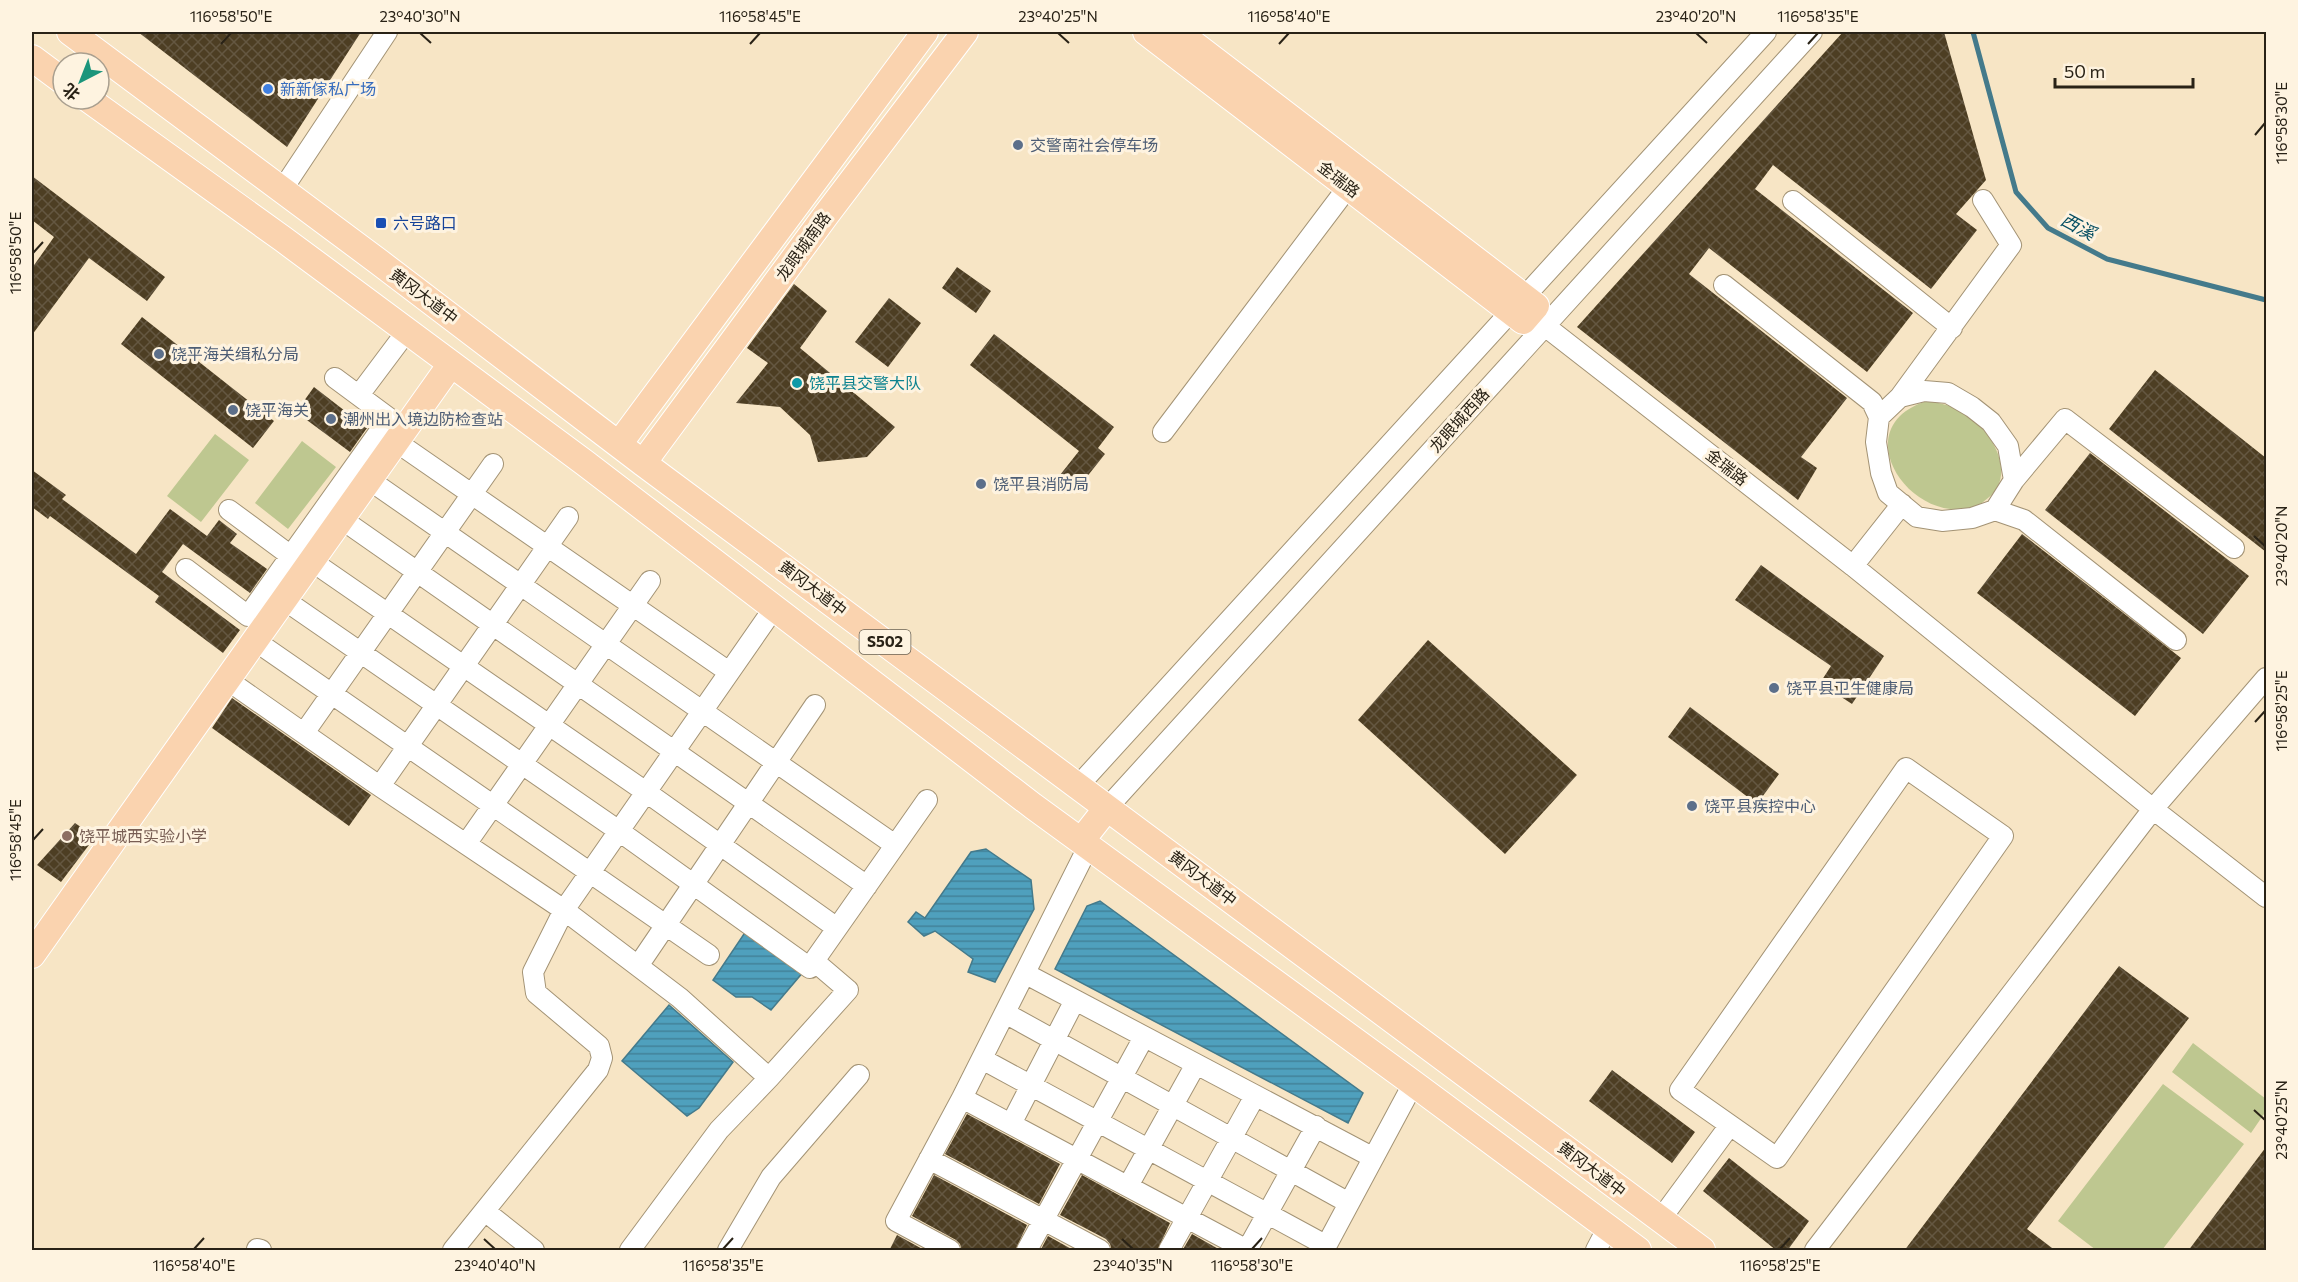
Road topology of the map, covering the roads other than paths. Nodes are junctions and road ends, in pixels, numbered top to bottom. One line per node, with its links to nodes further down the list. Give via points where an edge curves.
1 (70, 32): 13 (main road, 黄冈大道中 / S502)
2 (387, 32): 13 (street)
3 (925, 32): 27 (main road, 龙眼城南路)
4 (965, 32): 28 (main road, 龙眼城南路)
5 (1146, 32): 12 (main road, 金瑞路)
6 (1178, 32): 12 (main road, 金瑞路)
7 (1766, 32): 74 (street)
8 (1812, 32): 79 (street, 龙眼城西路)
9 (32, 58): 10 (main road)
10 (51, 72)
11 (104, 111): 19 (main road, S502)
12 (1354, 179): 17 (main road, 金瑞路, via 1523,321); 25 (street)
13 (282, 190): 27 (main road, 黄冈大道中 / S502)
14 (1983, 200): 18 (street, via 2011,245)
15 (1793, 201): 18 (street)
16 (1724, 285): 24 (street, via 1872,402)
17 (1530, 313): 42 (street, 金瑞路)
18 (1952, 328): 23 (street)
19 (407, 331): 20 (main road, S502); 22 (street)
20 (451, 364): 26 (main road); 50 (main road, S502)
21 (335, 378): 22 (street)
22 (359, 395): 41 (street, via 389,418)
23 (1900, 397): 24 (street); 31 (street, via 1924,391 1948,393 1972,407 1991,422 2008,446)
24 (1879, 417): 33 (street, via 1876,442 1881,473 1888,493)
25 (1163, 432)
26 (395, 441): 30 (main road); 32 (street)
27 (619, 444): 28 (main road, 黄冈大道中 / S502)
28 (643, 463): 49 (main road, 黄冈大道中 / S502)
29 (493, 464): 32 (street)
30 (368, 479): 36 (main road); 38 (street)
31 (2014, 480): 35 (street); 40 (street, via 2065,419)
32 (472, 494): 38 (street); 39 (street)
33 (1902, 504): 35 (street, via 1917,517 1942,521 1972,518); 42 (street)
34 (229, 510): 41 (street)
35 (1995, 510): 55 (street, via 2024,520)
36 (340, 518): 41 (main road); 44 (street)
37 (568, 518): 39 (street)
38 (445, 532): 44 (street); 46 (street)
39 (548, 546): 46 (street); 48 (street)
40 (2234, 548)
41 (301, 558): 43 (street, via 248,616); 47 (main road); 51 (street)
42 (1858, 559): 80 (street, 金瑞路)
43 (186, 569)
44 (417, 572): 51 (street); 52 (street)
45 (650, 582): 48 (street)
46 (521, 585): 52 (street); 56 (street)
47 (283, 599): 54 (main road); 57 (street)
48 (633, 606): 56 (street); 59 (street)
49 (839, 607): 53 (main road); 74 (main road, 黄冈大道中 / S502)
50 (774, 608): 53 (main road, S502); 59 (street)
51 (388, 614): 57 (street); 58 (street)
52 (493, 625): 58 (street); 62 (street)
53 (815, 639): 83 (main road, S502)
54 (254, 640): 61 (main road); 63 (street)
55 (2176, 640)
56 (606, 644): 62 (street); 66 (street)
57 (361, 653): 63 (street); 64 (street)
58 (464, 666): 64 (street); 67 (street)
59 (729, 672): 66 (street)
60 (2266, 678): 80 (street)
61 (226, 679): 68 (street); 93 (main road)
62 (578, 684): 67 (street); 70 (street)
63 (332, 694): 68 (street); 69 (street)
64 (437, 705): 69 (street); 72 (street)
65 (815, 705): 71 (street)
66 (703, 711): 70 (street); 71 (street)
67 (549, 725): 72 (street); 75 (street)
68 (304, 733): 73 (street)
69 (408, 746): 73 (street); 78 (street)
70 (675, 751): 75 (street); 77 (street)
71 (776, 762): 77 (street); 85 (street)
72 (522, 764): 78 (street); 81 (street)
73 (380, 786): 82 (street)
74 (1078, 786): 79 (main road, 黄冈大道中 / S502)
75 (646, 792): 81 (street); 84 (street)
76 (927, 800): 85 (street)
77 (748, 803): 84 (street); 88 (street)
78 (493, 805): 82 (street); 86 (street)
79 (1107, 807): 83 (main road); 102 (main road, 黄冈大道中 / S502)
80 (2153, 808): 89 (street, 金瑞路); 145 (street)
81 (619, 831): 86 (street); 87 (street)
82 (466, 844): 90 (street)
83 (1085, 844): 97 (street); 108 (main road, S502)
84 (720, 845): 87 (street); 92 (street)
85 (895, 845): 88 (street)
86 (590, 872): 90 (street); 91 (street)
87 (693, 885): 91 (street); 95 (street, via 810,968)
88 (867, 886): 92 (street)
89 (2266, 897)
90 (564, 910): 96 (street); 126 (street, via 533,972 536,993 599,1046 602,1058 598,1070)
91 (666, 925): 94 (street); 96 (street)
92 (837, 928): 95 (street)
93 (32, 955)
94 (709, 955)
95 (814, 961): 107 (street, via 848,990)
96 (638, 966): 107 (street)
97 (1026, 974): 98 (street); 99 (street)
98 (1075, 1000): 100 (street); 101 (street)
99 (1005, 1013): 101 (street); 103 (street)
100 (1144, 1037): 104 (street); 106 (street)
101 (1055, 1041): 106 (street); 109 (street)
102 (1437, 1053): 108 (main road); 130 (main road, 黄冈大道中 / S502)
103 (982, 1059): 109 (street); 111 (street)
104 (1196, 1064): 110 (street); 112 (street)
105 (859, 1074): 137 (street, via 771,1177)
106 (1122, 1077): 112 (street); 113 (street)
107 (769, 1078): 136 (street, via 719,1130)
108 (1413, 1084): 119 (street); 131 (main road, S502)
109 (1032, 1086): 113 (street); 114 (street)
110 (1255, 1096): 116 (street); 117 (street)
111 (962, 1098): 114 (street); 120 (street)
112 (1173, 1106): 117 (street); 118 (street)
113 (1097, 1121): 118 (street); 121 (street)
114 (1011, 1124): 121 (street)
115 (1730, 1125): 115 (street, via 1777,1158 2003,836 1906,768 1680,1090); 130 (street)
116 (1316, 1126): 119 (street); 122 (street)
117 (1232, 1138): 122 (street); 123 (street)
118 (1149, 1149): 123 (street); 124 (street)
119 (1372, 1157): 125 (street)
120 (929, 1160): 128 (street); 138 (street, via 896,1221)
121 (1076, 1160): 124 (street); 128 (street)
122 (1291, 1171): 125 (street); 127 (street)
123 (1208, 1181): 127 (street); 129 (street)
124 (1128, 1186): 129 (street)
125 (1349, 1203): 132 (street)
126 (486, 1212): 134 (street); 135 (street)
127 (1268, 1214): 132 (street); 133 (street)
128 (1043, 1220): 139 (street); 140 (street)
129 (1187, 1220): 133 (street); 141 (street)
130 (1660, 1220): 144 (main road, 黄冈大道中 / S502)
131 (1608, 1227): 142 (street); 143 (main road, S502)
132 (1326, 1248)
133 (1247, 1250)
134 (453, 1251)
135 (534, 1251)
136 (630, 1251)
137 (728, 1251)
138 (950, 1251)
139 (1027, 1251)
140 (1100, 1251)
141 (1169, 1251)
142 (1596, 1251)
143 (1638, 1251)
144 (1702, 1251)
145 (1815, 1251)

